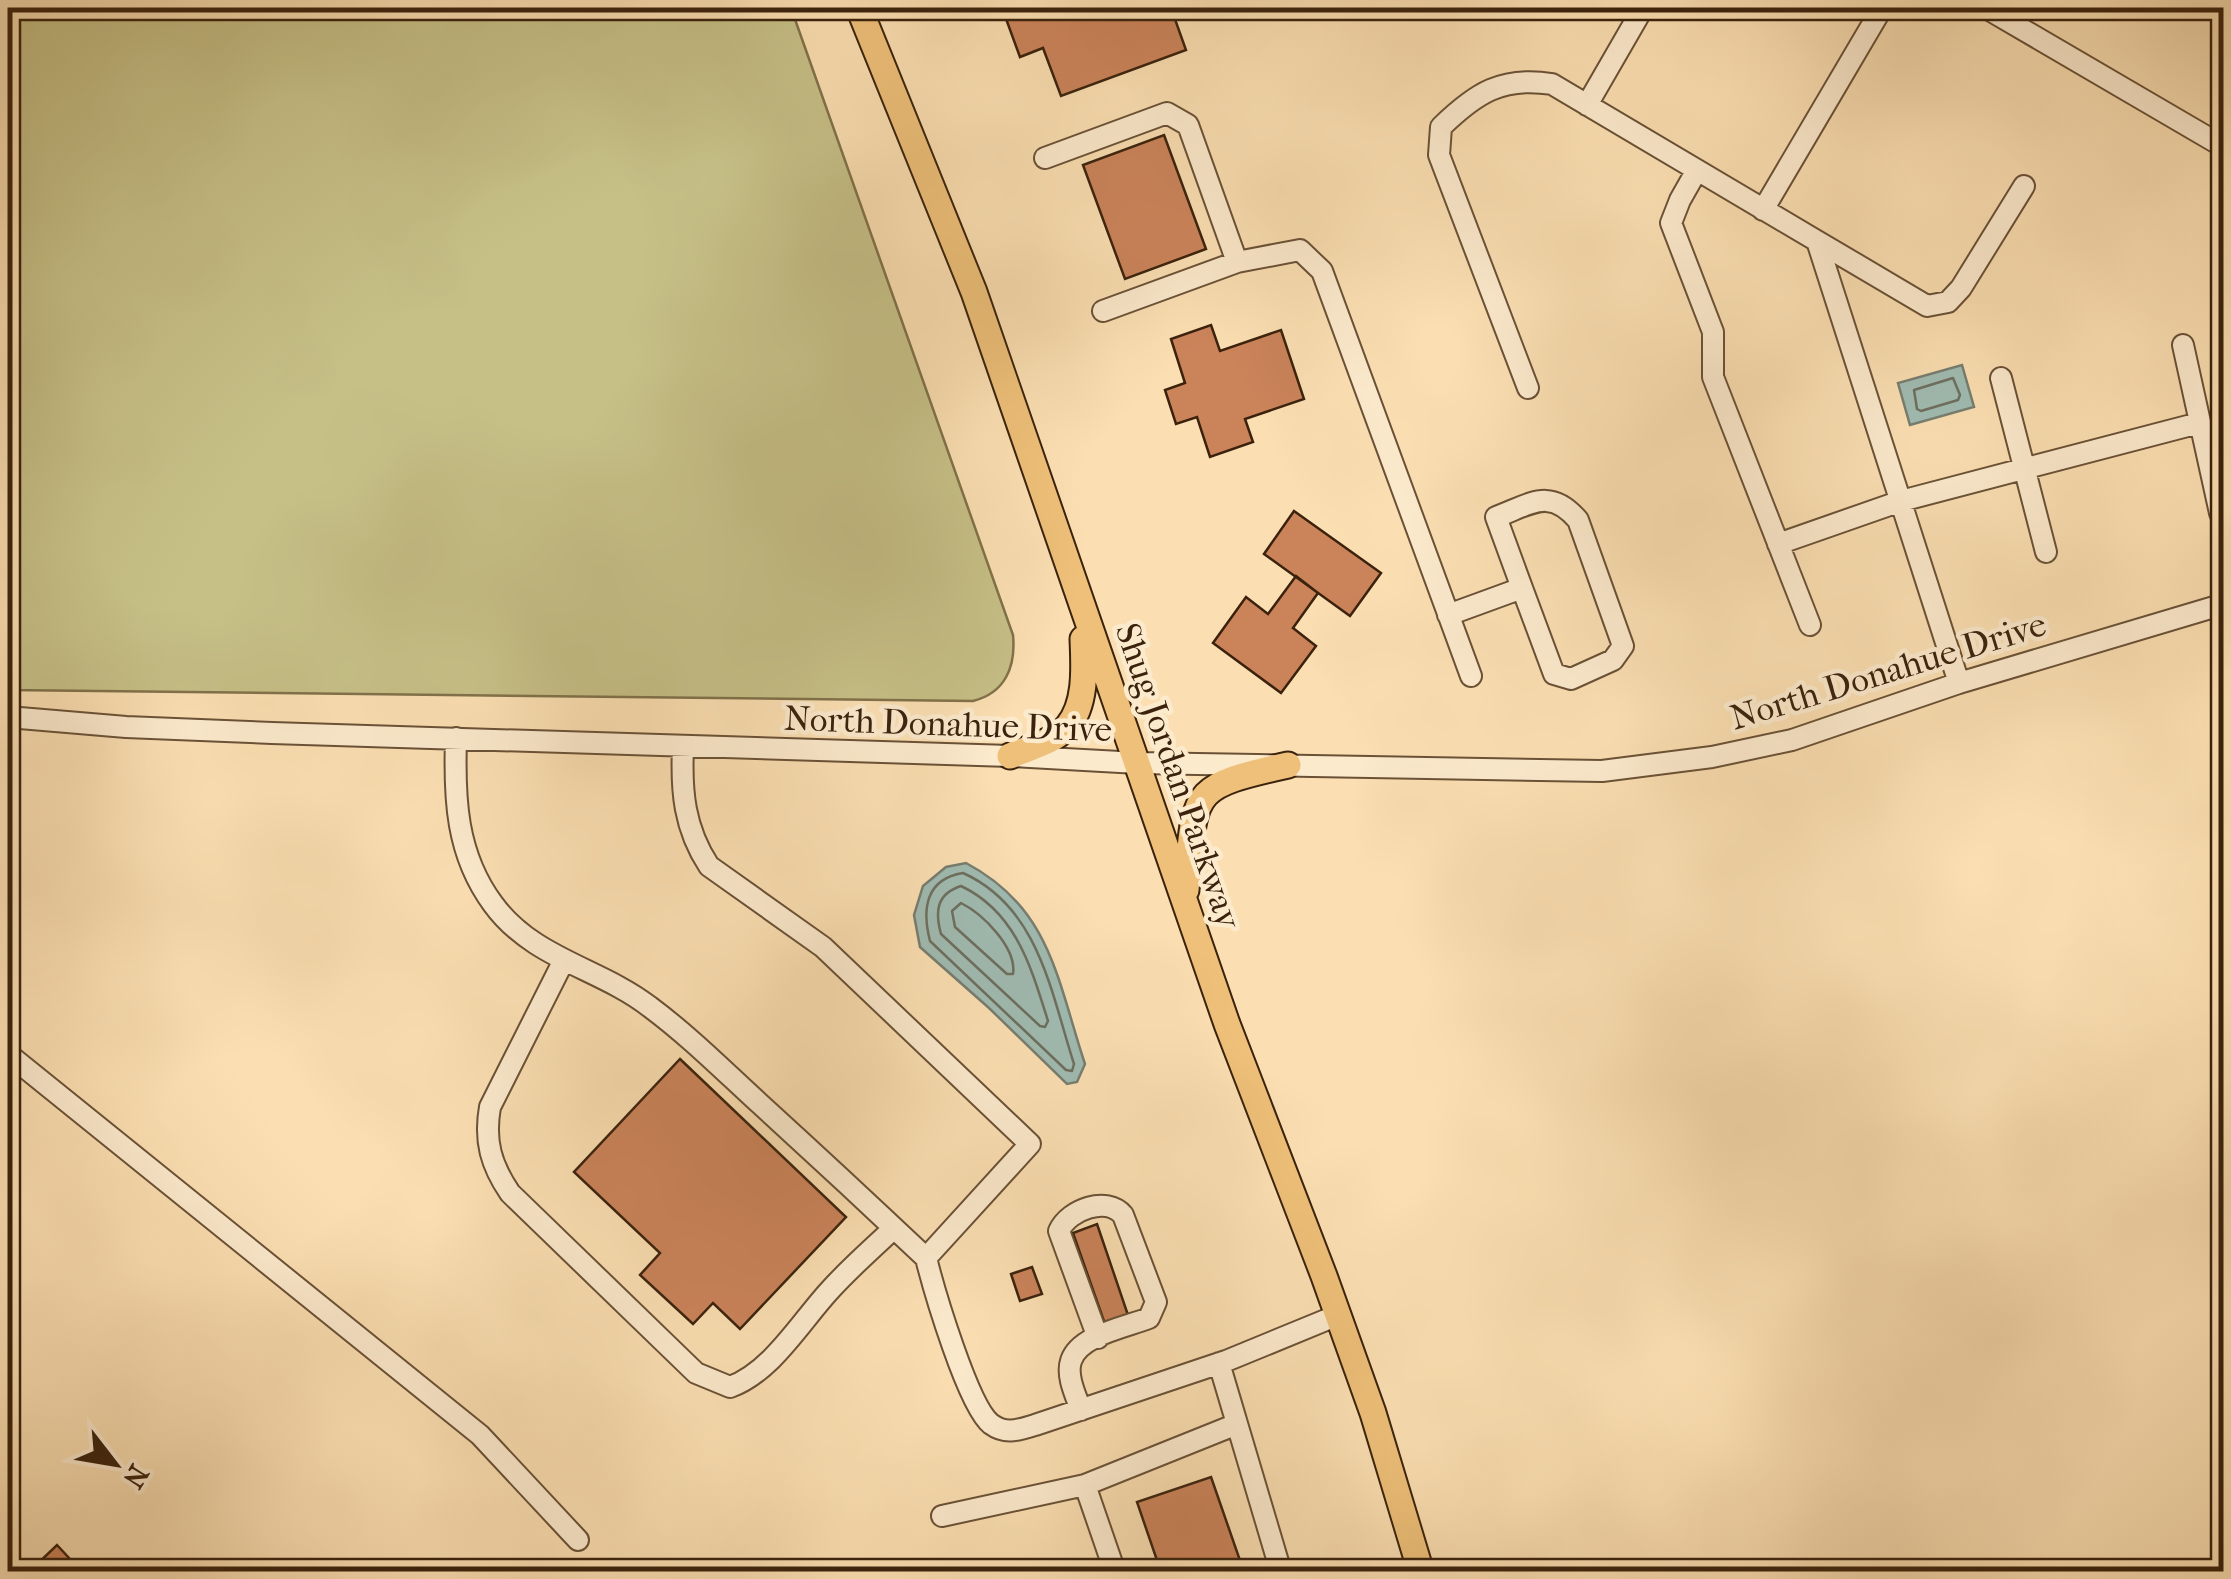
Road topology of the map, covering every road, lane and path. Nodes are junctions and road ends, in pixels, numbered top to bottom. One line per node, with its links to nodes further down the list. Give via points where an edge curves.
1 (858, 8): 24 (main road, Shug Jordan Parkway, via 974,292)
2 (1644, 8): 5 (street)
3 (1882, 8): 10 (street)
4 (1986, 8): 6 (street)
5 (1588, 105): 8 (street); 16 (street, via 1552,84 1525,80 1493,87 1440,127 1440,155)
6 (2224, 147)
7 (1044, 158): 12 (street, via 1167,113 1188,125)
8 (1697, 170): 10 (street); 21 (street, via 1672,223 1713,332 1713,377)
9 (2024, 186): 11 (street, via 1948,302 1926,306)
10 (1763, 210): 11 (street)
11 (1817, 241): 19 (street)
12 (1237, 262): 13 (street); 26 (street, via 1300,250 1322,271)
13 (1103, 311)
14 (2183, 346): 17 (street)
15 (2001, 378): 18 (street)
16 (1528, 388)
17 (2199, 423): 18 (street); 20 (street)
18 (2025, 468): 19 (street); 22 (street)
19 (1901, 501): 21 (street); 29 (street)
20 (2220, 513)
21 (1778, 544): 27 (street)
22 (2046, 552)
23 (1522, 588): 23 (street, via 1496,517 1544,499 1564,503 1578,520 1622,646 1613,660 1571,679 1554,674); 26 (street)
24 (1080, 604): 33 (main road, via 1085,673 1074,714 1054,736); 34 (main road, Shug Jordan Parkway)
25 (2224, 604): 29 (street, North Donahue Drive)
26 (1448, 615): 28 (street)
27 (1810, 625)
28 (1471, 676)
29 (1959, 683): 35 (street, North Donahue Drive, via 1792,740 1657,764 1602,770)
30 (8, 717): 31 (street, North Donahue Drive)
31 (456, 738): 32 (street, North Donahue Drive); 37 (street, via 460,838 477,878 517,931)
32 (683, 747): 33 (street, North Donahue Drive); 40 (street, via 681,793 709,866 824,947 1030,1144)
33 (1010, 756): 34 (street, North Donahue Drive)
34 (1138, 763): 35 (street, North Donahue Drive); 36 (main road, Shug Jordan Parkway)
35 (1288, 765): 36 (main road, via 1230,777 1201,800)
36 (1185, 900): 41 (main road, Shug Jordan Parkway)
37 (563, 962): 39 (street, via 650,1006); 39 (street, via 490,1107 495,1170 510,1193 696,1373 730,1386 744,1382)
38 (8, 1054): 48 (street, via 480,1435)
39 (894, 1228): 40 (street)
40 (926, 1258): 44 (street, via 982,1415 1012,1432)
41 (1338, 1315): 43 (street); 51 (main road, Shug Jordan Parkway)
42 (1098, 1338): 42 (street, via 1059,1231 1070,1218 1104,1204 1123,1216 1156,1302 1149,1318); 44 (street, via 1071,1360)
43 (1219, 1363): 44 (street); 45 (street)
44 (1081, 1410)
45 (1237, 1424): 46 (street); 50 (street)
46 (1085, 1485): 47 (street); 49 (street)
47 (942, 1516)
48 (578, 1540)
49 (1116, 1572)
50 (1281, 1572)
51 (1420, 1572)

